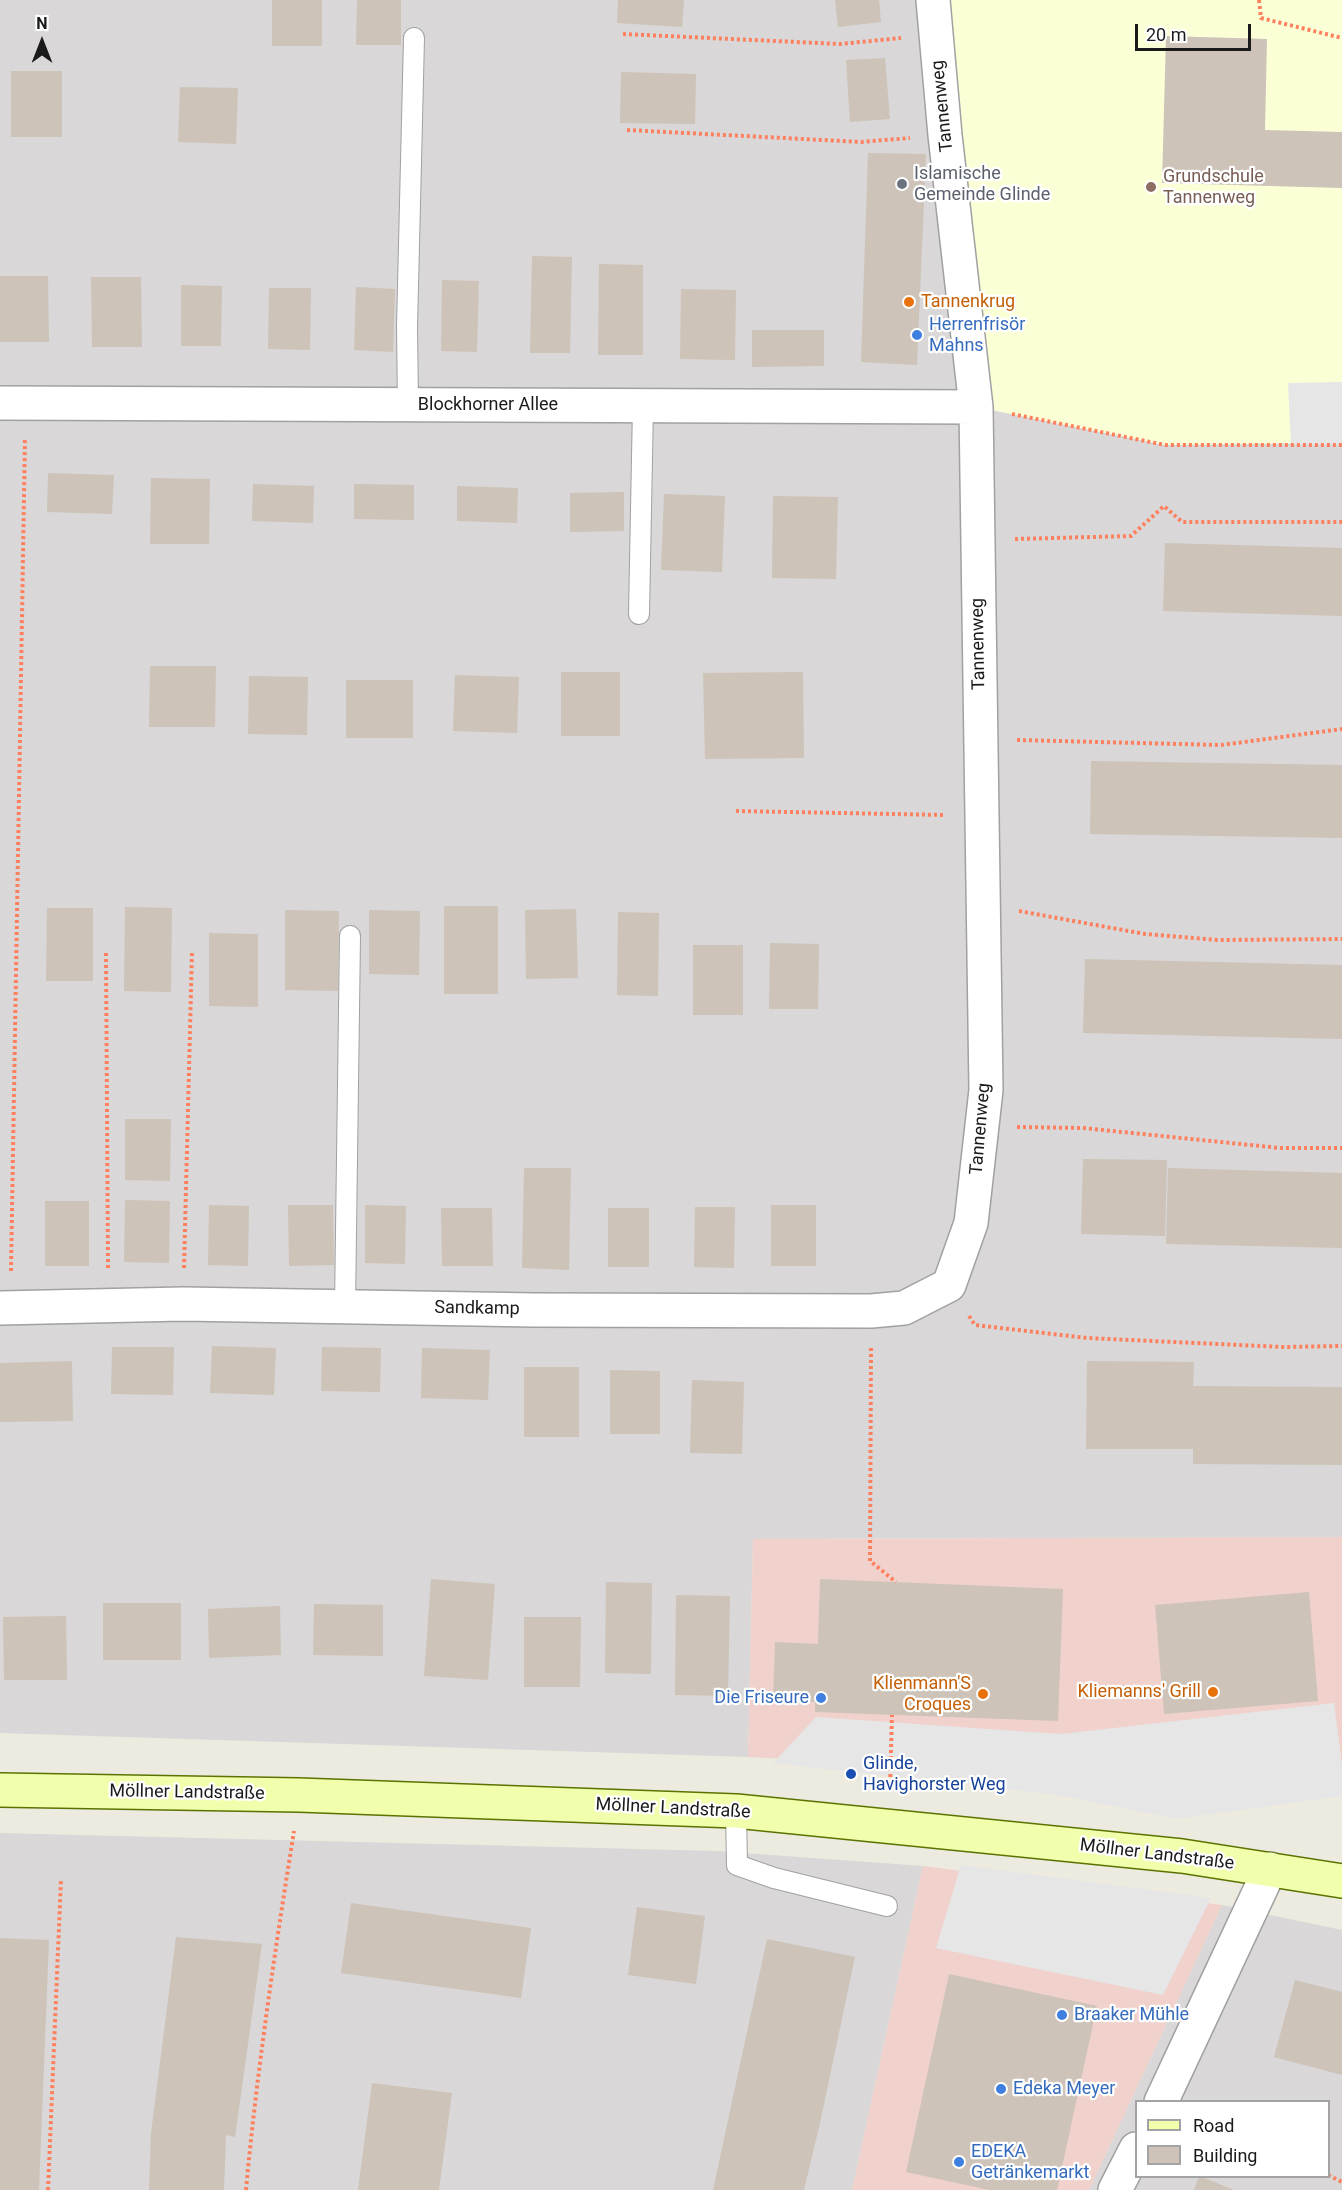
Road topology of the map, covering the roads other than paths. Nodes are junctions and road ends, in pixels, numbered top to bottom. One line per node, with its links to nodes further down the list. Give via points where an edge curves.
1 (933, 0): 6 (street, Tannenweg)
2 (414, 38): 4 (lane)
3 (13, 403): 4 (street, Blockhorner Allee)
4 (408, 405): 5 (street, Blockhorner Allee)
5 (643, 406): 6 (street, Blockhorner Allee); 7 (lane)
6 (976, 407): 9 (street, Tannenweg, via 986,1090 971,1223)
7 (639, 614)
8 (350, 936): 10 (lane)
9 (949, 1285): 10 (street, Sandkamp, via 904,1308 871,1311)
10 (345, 1306): 11 (street, Sandkamp)
11 (5, 1308)
12 (0, 1790): 13 (main road, Möllner Landstraße, via 299,1795)
13 (736, 1811): 14 (main road, Möllner Landstraße, via 1182,1856); 16 (lane, via 737,1865)
14 (1270, 1869): 15 (main road, Möllner Landstraße); 17 (street)
15 (1341, 1879)
16 (887, 1906)
17 (1162, 2100)
18 (1135, 2153): 19 (street)
19 (1115, 2190)

